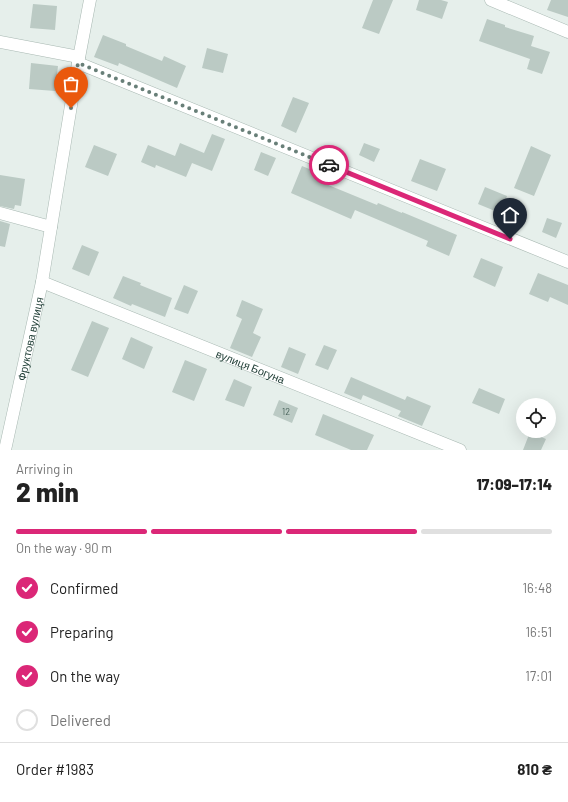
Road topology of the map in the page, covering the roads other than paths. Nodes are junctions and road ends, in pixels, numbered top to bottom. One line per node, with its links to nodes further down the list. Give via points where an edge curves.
1 (90, 0): 5 (street, Фруктова вулиця)
2 (491, 0): 3 (street)
3 (568, 32)
4 (0, 42): 5 (street)
5 (79, 60): 7 (street, Фруктова вулиця); 8 (street)
6 (0, 213): 7 (street)
7 (51, 227): 9 (street, Фруктова вулиця)
8 (568, 262)
9 (42, 282): 10 (street, Фруктова вулиця); 11 (street, вулиця Богуна)
10 (6, 450)
11 (460, 450)

